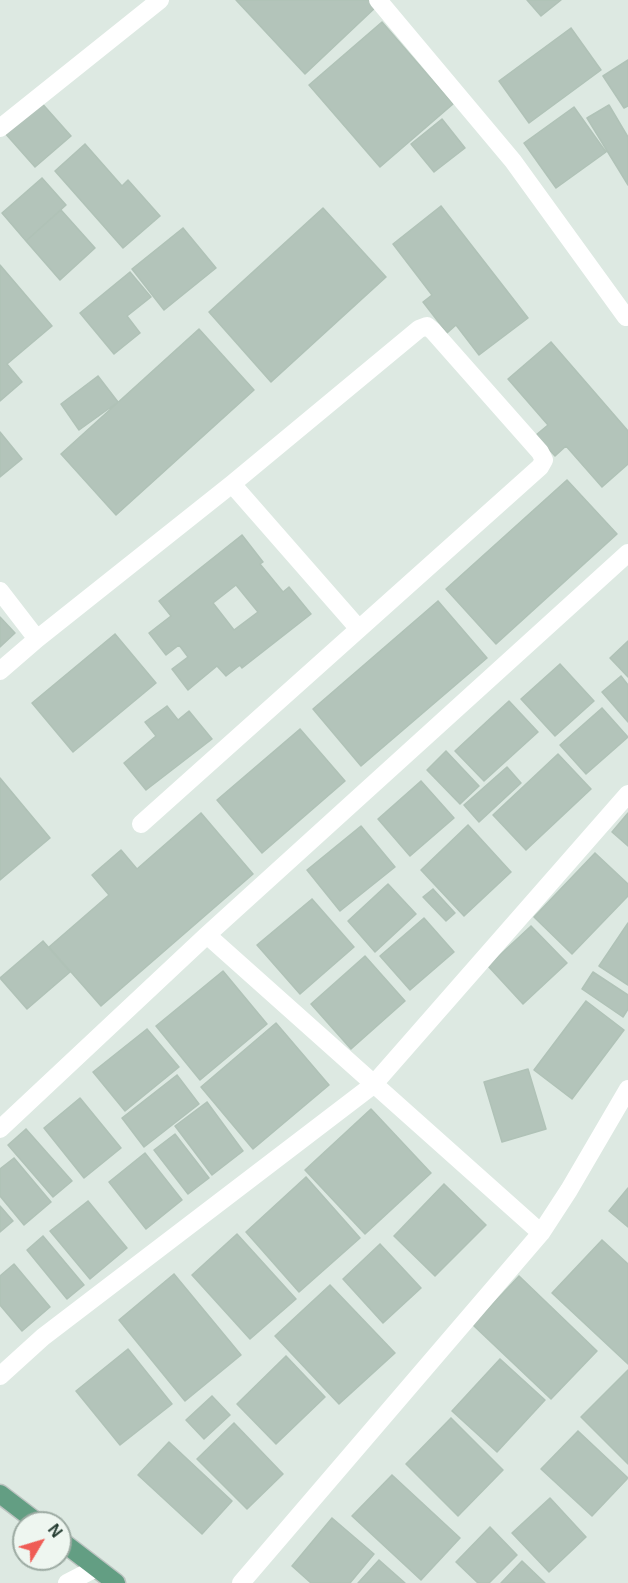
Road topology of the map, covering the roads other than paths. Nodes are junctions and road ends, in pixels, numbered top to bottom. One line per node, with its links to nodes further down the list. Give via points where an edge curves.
1 (160, 0): 3 (street)
2 (378, 0): 4 (street, via 513,161)
3 (0, 128)
4 (626, 316)
5 (232, 483): 8 (street); 8 (street, via 427,326 540,452 544,460 540,467); 9 (street)
6 (628, 553): 13 (street)
7 (0, 591): 9 (street)
8 (359, 629): 12 (street)
9 (37, 639): 10 (street)
10 (0, 671)
11 (628, 794): 14 (street)
12 (141, 824)
13 (207, 935): 14 (street); 16 (street)
14 (374, 1085): 17 (street); 18 (street, via 43,1337)
15 (628, 1089): 17 (street)
16 (0, 1129)
17 (542, 1233): 25 (street)
18 (0, 1376)
19 (0, 1494): 20 (main road)
20 (22, 1511)
21 (72, 1549): 22 (main road)
22 (96, 1568): 23 (street); 24 (main road)
23 (67, 1583)
24 (116, 1583)
25 (241, 1583)

